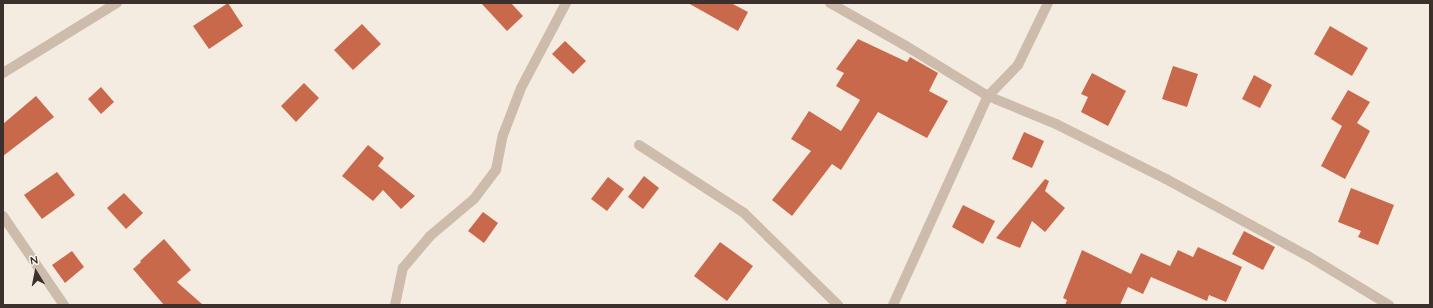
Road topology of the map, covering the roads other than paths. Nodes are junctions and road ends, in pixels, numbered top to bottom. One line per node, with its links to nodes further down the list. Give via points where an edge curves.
1 (117, 3): 5 (street)
2 (566, 3): 10 (street, via 521,88 503,135 496,170 474,198 430,236 403,268)
3 (830, 3): 6 (street)
4 (1048, 3): 6 (street, via 1018,65)
5 (3, 73)
6 (988, 96): 12 (street); 13 (street, via 1056,124 1166,179 1308,256)
7 (639, 145): 11 (street, via 744,213)
8 (3, 216): 9 (street)
9 (64, 305)
10 (395, 305)
11 (838, 305)
12 (893, 305)
13 (1389, 305)

